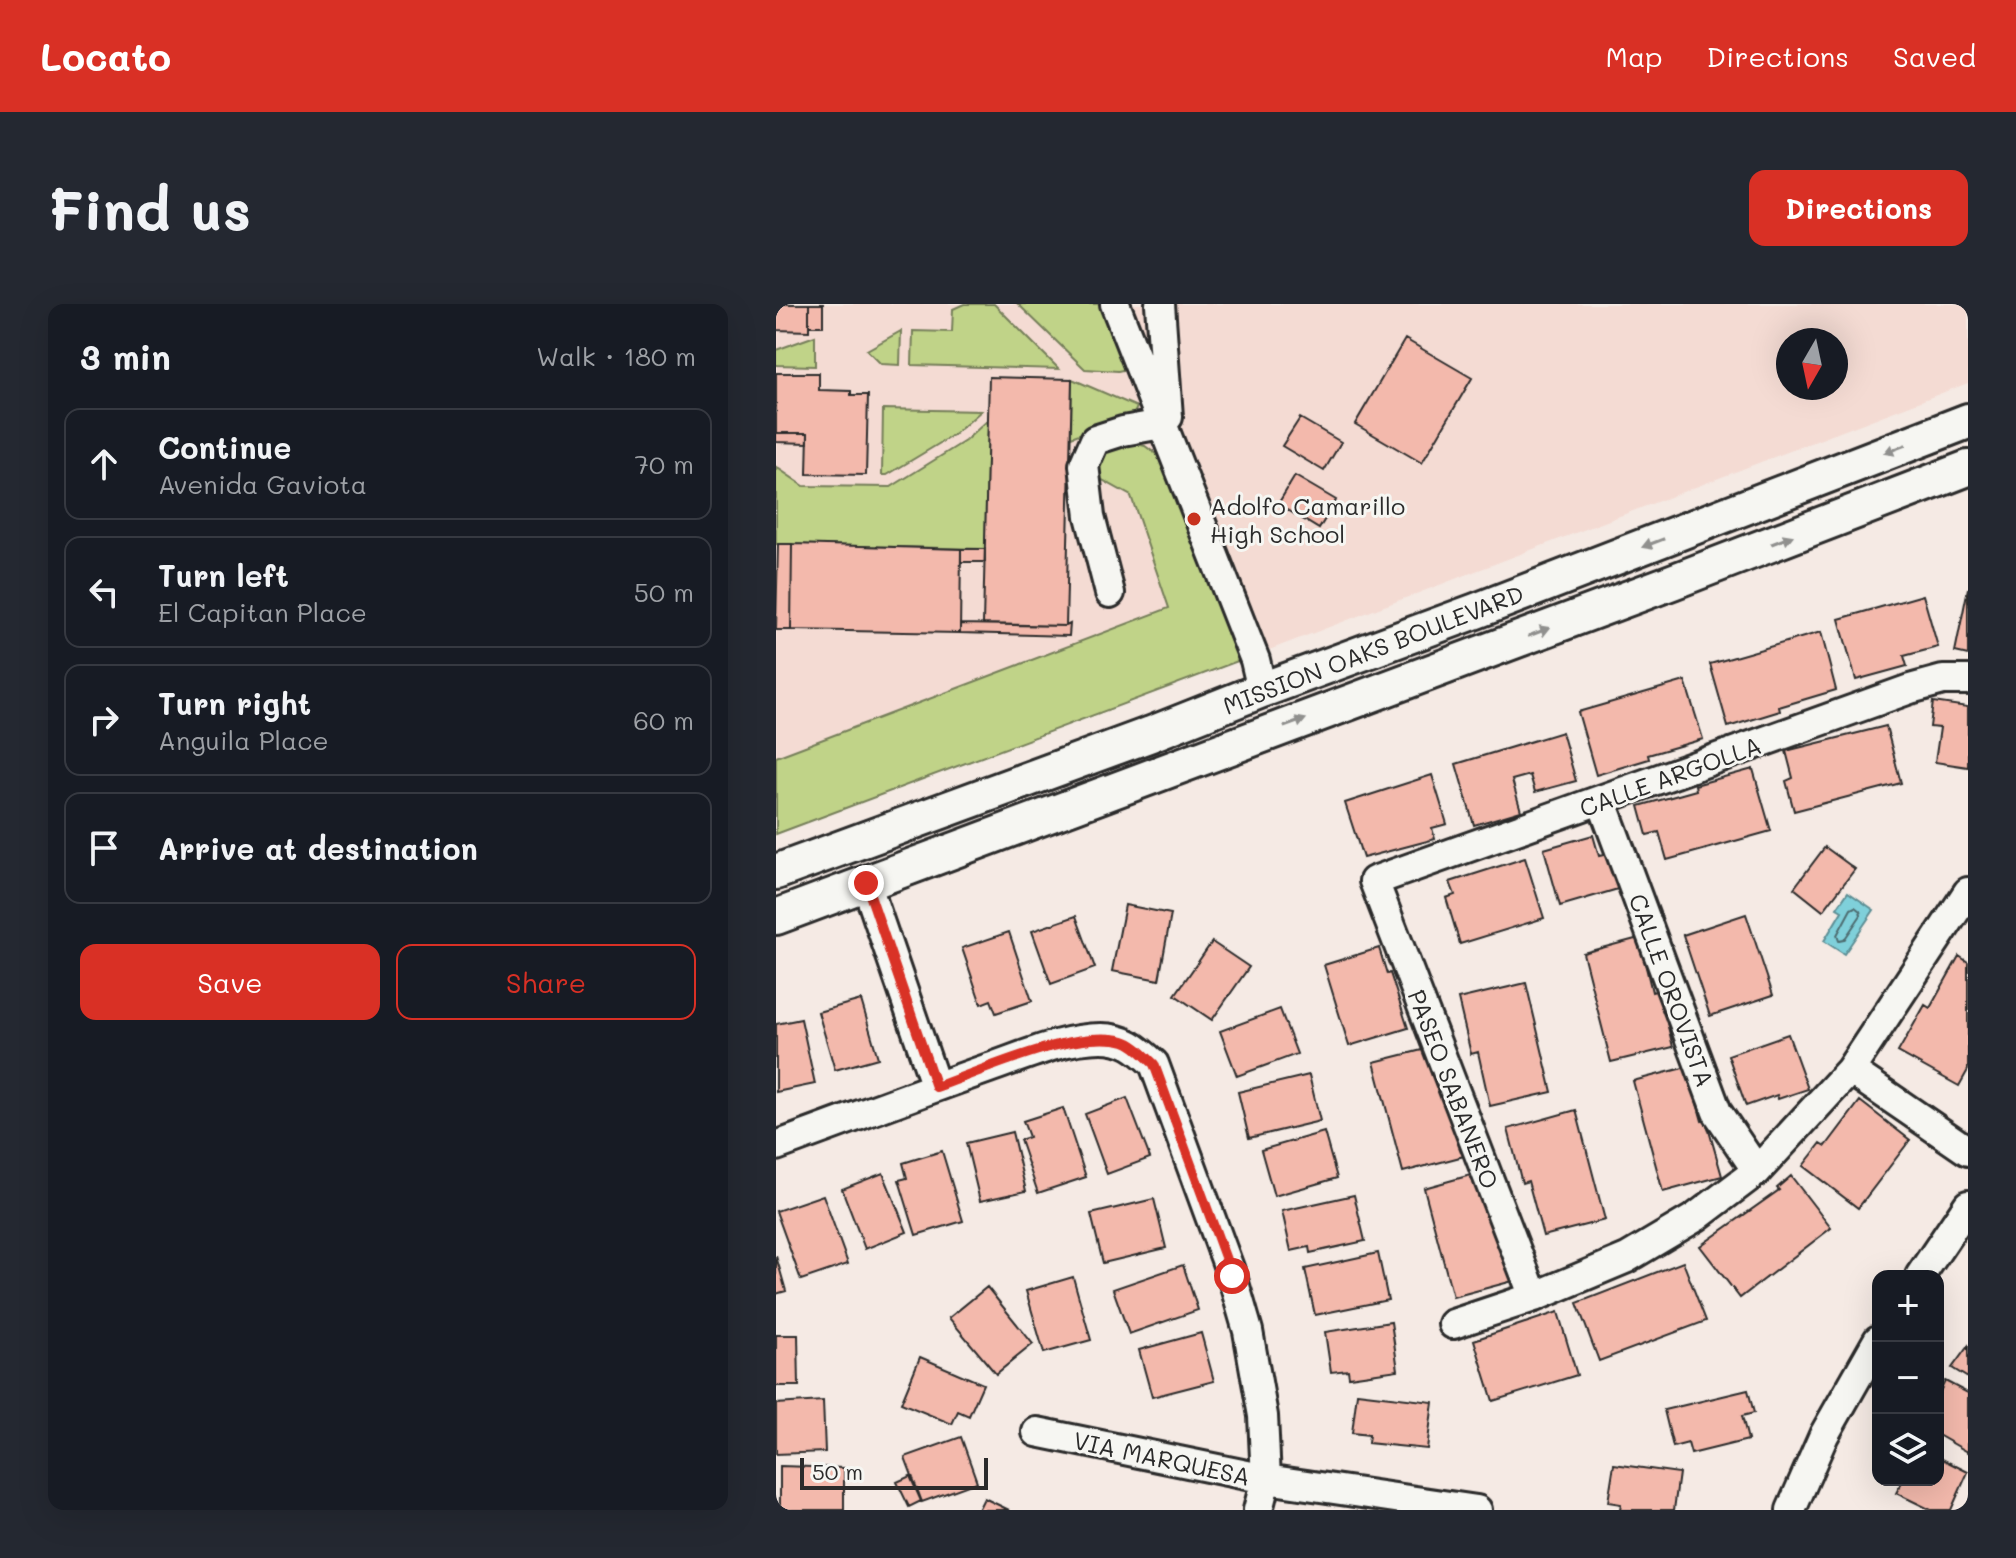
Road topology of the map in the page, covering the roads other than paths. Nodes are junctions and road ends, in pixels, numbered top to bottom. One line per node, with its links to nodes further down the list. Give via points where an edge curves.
1 (1115, 304): 6 (street)
2 (1147, 304): 4 (street)
3 (1160, 304): 4 (street)
4 (1164, 362): 6 (street, via 1169,405)
5 (1968, 421): 10 (main road, MISSION OAKS BOULEVARD, one-way to 10)
6 (1162, 424): 8 (street, via 1095,440 1084,465 1090,516); 10 (street, via 1255,660)
7 (1968, 468): 14 (main road, MISSION OAKS BOULEVARD, one-way to 7)
8 (1110, 593)
9 (1968, 680): 11 (street, CALLE ARGOLLA, via 1910,689)
10 (1262, 690): 12 (main road, MISSION OAKS BOULEVARD); 16 (main road, via 1257,711 1243,722 863,863 835,881)
11 (1602, 802): 13 (street, CALLE ARGOLLA); 22 (street, CALLE OROVISTA, via 1717,1112)
12 (776, 872)
13 (1374, 881): 25 (street, PASEO SABANERO)
14 (866, 883): 16 (main road, MISSION OAKS BOULEVARD); 19 (street)
15 (1968, 892): 18 (street)
16 (823, 900): 17 (main road, MISSION OAKS BOULEVARD)
17 (776, 917)
18 (1850, 1070): 21 (street); 22 (street)
19 (936, 1087): 20 (street); 29 (street, via 1084,1039 1127,1042 1154,1064 1232,1276 1256,1368)
20 (776, 1146)
21 (1968, 1151)
22 (1757, 1171): 25 (street, via 1696,1217 1627,1258)
23 (1968, 1205): 24 (street)
24 (1924, 1270)
25 (1534, 1297): 26 (street)
26 (1453, 1324)
27 (1877, 1342): 32 (street, via 1824,1435)
28 (1037, 1432): 29 (street, VIA MARQUESA)
29 (1266, 1479): 30 (street); 31 (street, VIA MARQUESA)
30 (1258, 1510)
31 (1477, 1510)
32 (1791, 1510)

